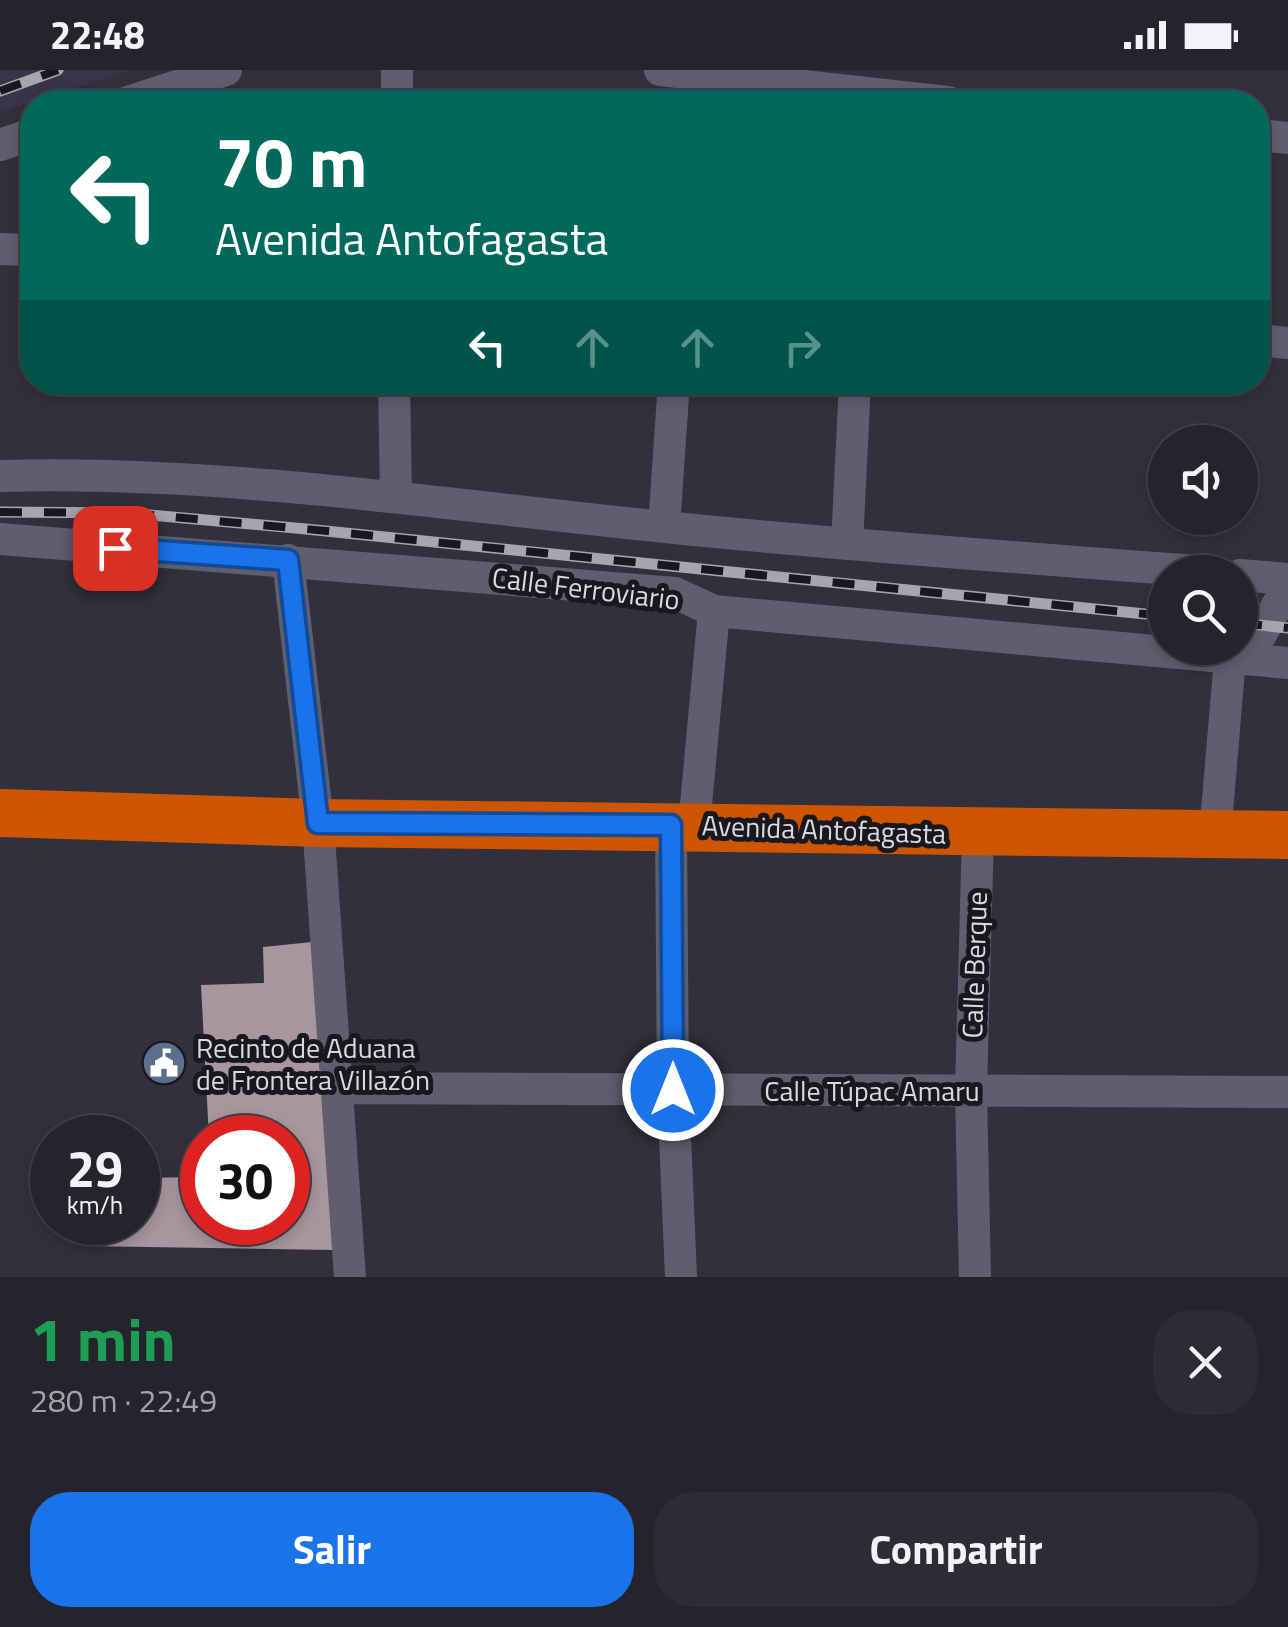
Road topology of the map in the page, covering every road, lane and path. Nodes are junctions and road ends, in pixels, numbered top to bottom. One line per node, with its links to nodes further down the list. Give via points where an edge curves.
1 (226, 70): 5 (street)
2 (660, 70): 3 (street)
3 (692, 82): 4 (street)
4 (877, 89)
5 (165, 90)
6 (394, 395): 10 (street)
7 (673, 395): 11 (street)
8 (854, 395): 13 (street)
9 (0, 476): 10 (street, via 106,473)
10 (396, 496): 11 (street)
11 (664, 527): 13 (street)
12 (0, 540): 14 (street, Calle Ferroviario)
13 (847, 544): 15 (street)
14 (288, 560): 18 (street, Calle Ferroviario, via 675,593); 25 (street)
15 (1148, 567)
16 (1258, 578): 17 (street)
17 (1288, 582): 19 (street)
18 (714, 610): 20 (street, Calle Ferroviario); 26 (street)
19 (1258, 628)
20 (1148, 650)
21 (1258, 660): 22 (street, Calle Ferroviario)
22 (1288, 663)
23 (1237, 665): 28 (street)
24 (0, 812): 25 (highway, Avenida Antofagasta)
25 (318, 823): 26 (highway, Avenida Antofagasta); 30 (street)
26 (683, 825): 27 (highway, Avenida Antofagasta); 31 (street)
27 (978, 833): 28 (highway, Avenida Antofagasta); 32 (street, Calle Berque)
28 (1215, 835): 29 (highway, Avenida Antofagasta)
29 (1288, 835)
30 (336, 1088): 31 (street, Calle Túpac Amaru); 34 (street)
31 (673, 1090): 32 (street, Calle Túpac Amaru); 35 (street)
32 (971, 1090): 33 (street, Calle Túpac Amaru); 36 (street, Calle Berque)
33 (1288, 1092)
34 (350, 1277)
35 (681, 1277)
36 (975, 1277)

